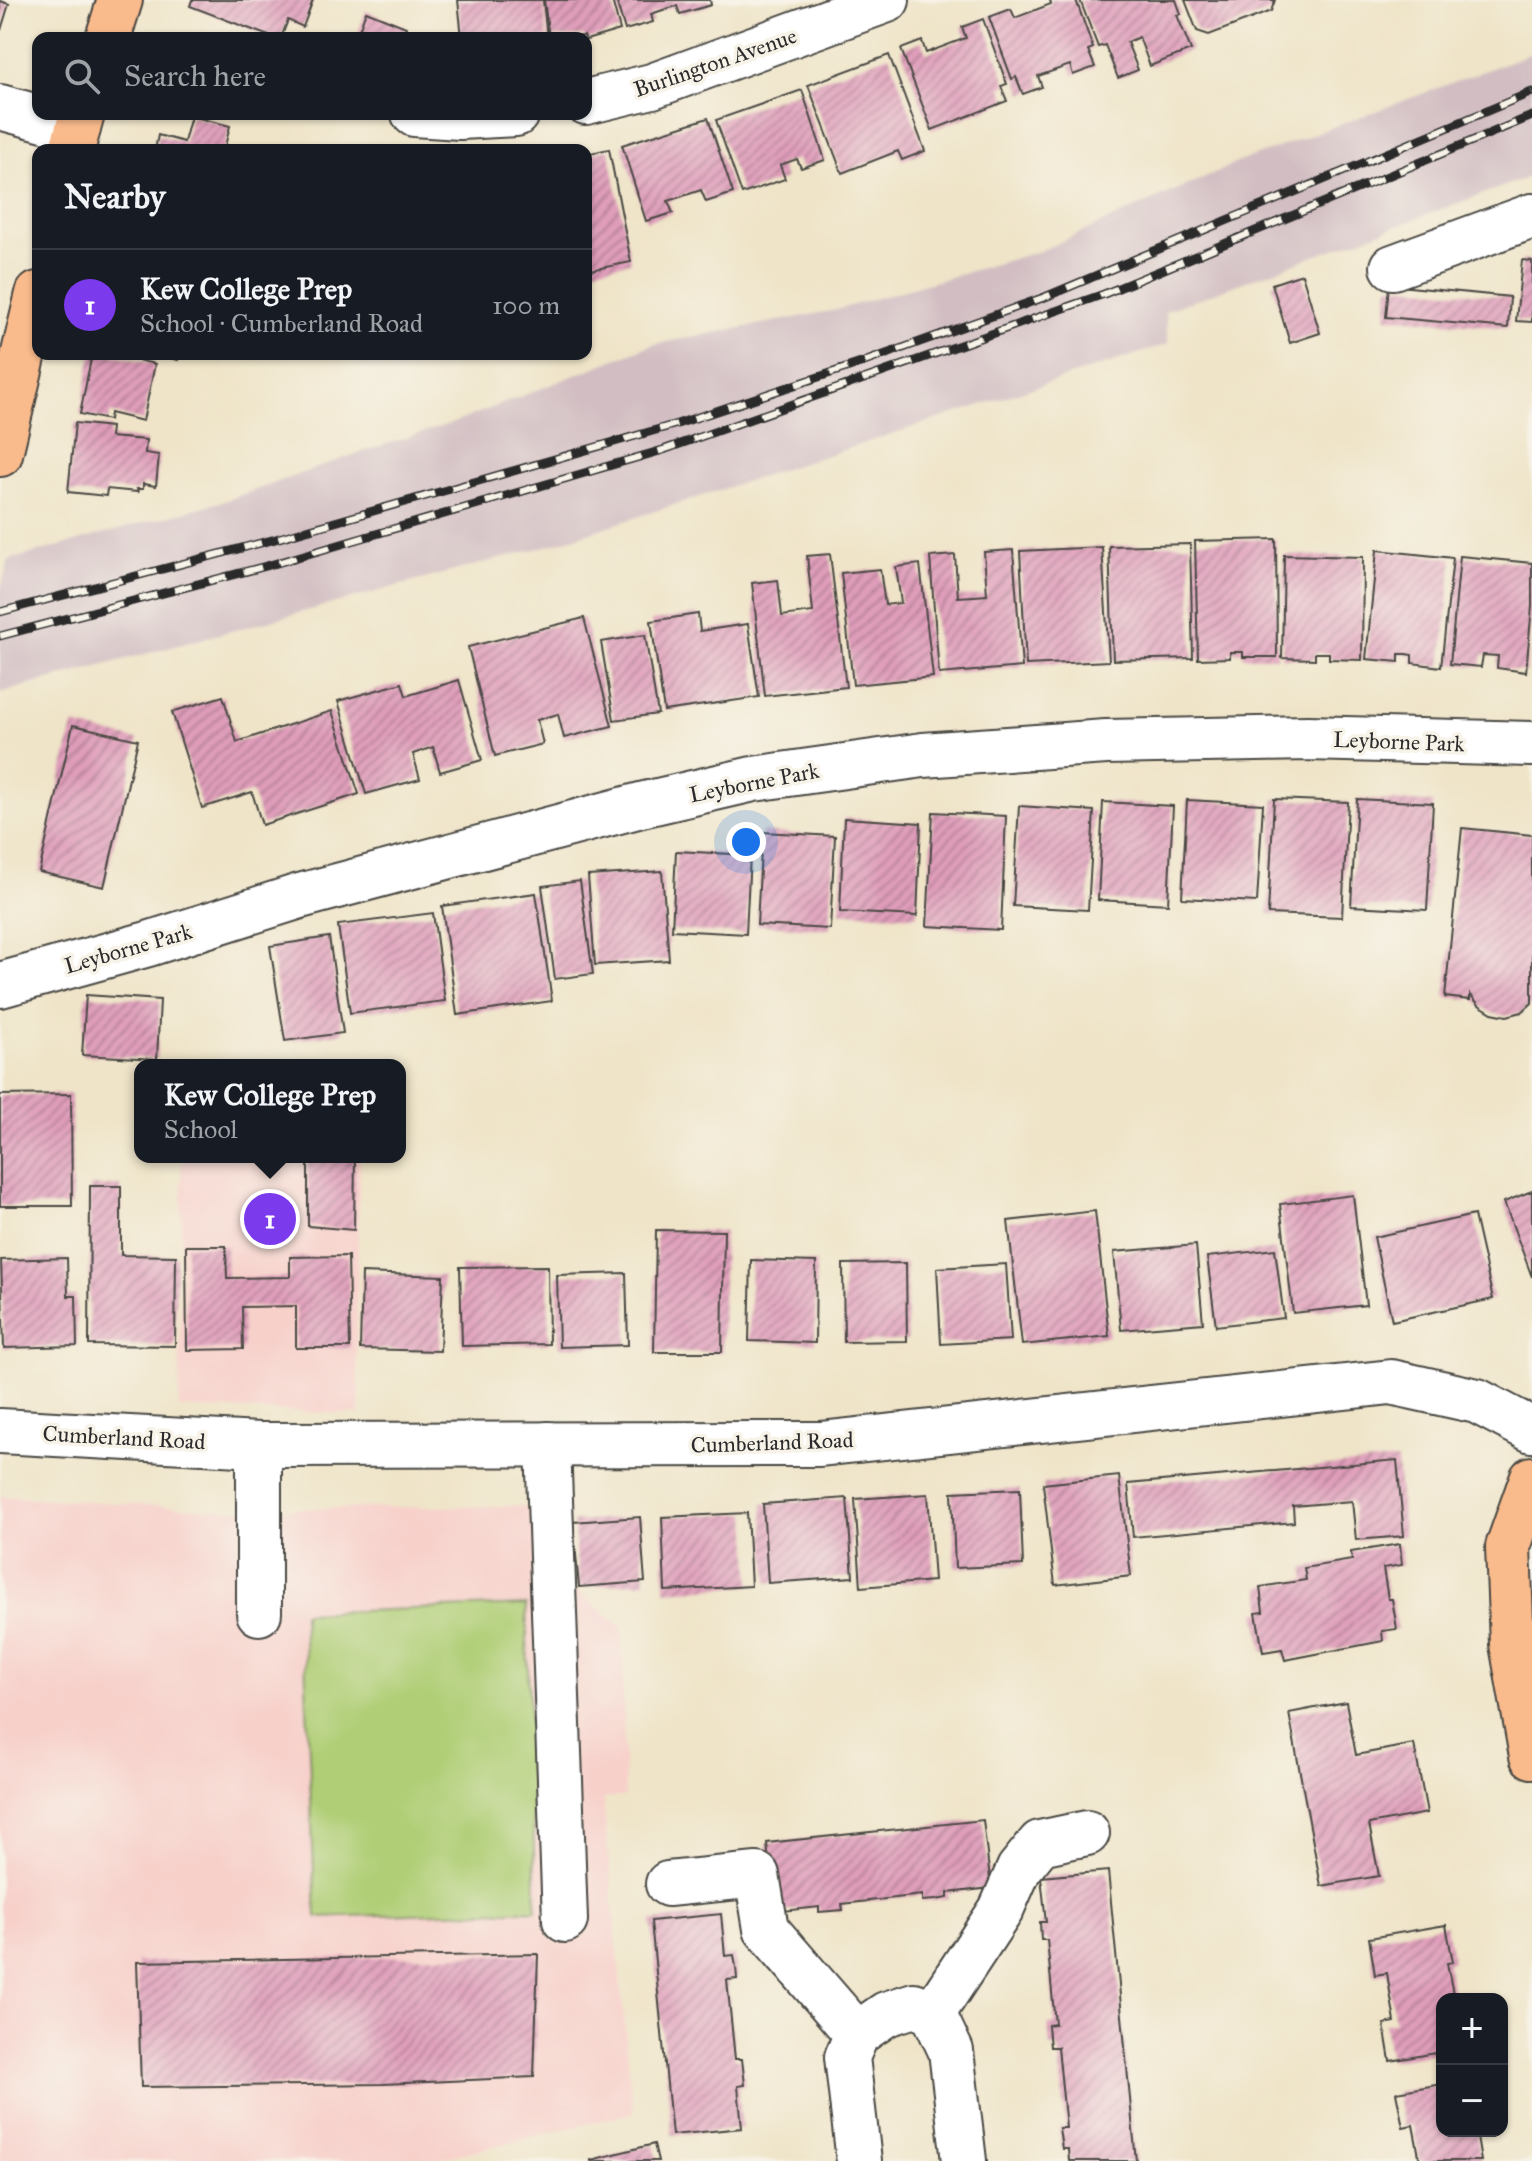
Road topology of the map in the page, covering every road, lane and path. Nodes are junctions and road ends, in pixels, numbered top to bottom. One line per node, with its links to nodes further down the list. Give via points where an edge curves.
1 (120, 0): 3 (main road)
2 (887, 0): 4 (street, Burlington Avenue, via 652,86)
3 (110, 32)
4 (592, 101)
5 (0, 107): 6 (street)
6 (32, 117)
7 (42, 120): 8 (street)
8 (78, 131)
9 (1532, 216): 10 (street)
10 (1393, 267)
11 (32, 319): 12 (main road)
12 (0, 454)
13 (1532, 744): 14 (street, Leyborne Park, via 1308,738 1106,742 923,755 766,777 330,888)
14 (0, 985)
15 (1532, 1430): 17 (street, Cumberland Road, via 1477,1401 1391,1382 820,1444)
16 (0, 1431): 18 (street, Cumberland Road)
17 (548, 1444): 18 (street, Cumberland Road); 24 (street)
18 (259, 1445): 20 (street)
19 (1532, 1479): 21 (main road, via 1508,1547 1512,1644)
20 (259, 1613)
21 (1532, 1756)
22 (1087, 1833): 25 (street, via 1040,1843)
23 (668, 1884): 26 (street, via 757,1875 766,1929)
24 (565, 1920)
25 (933, 2013): 26 (street, via 914,2005 886,2014); 28 (street, via 951,2051)
26 (857, 2034): 27 (street, via 847,2057)
27 (859, 2161)
28 (964, 2161)

